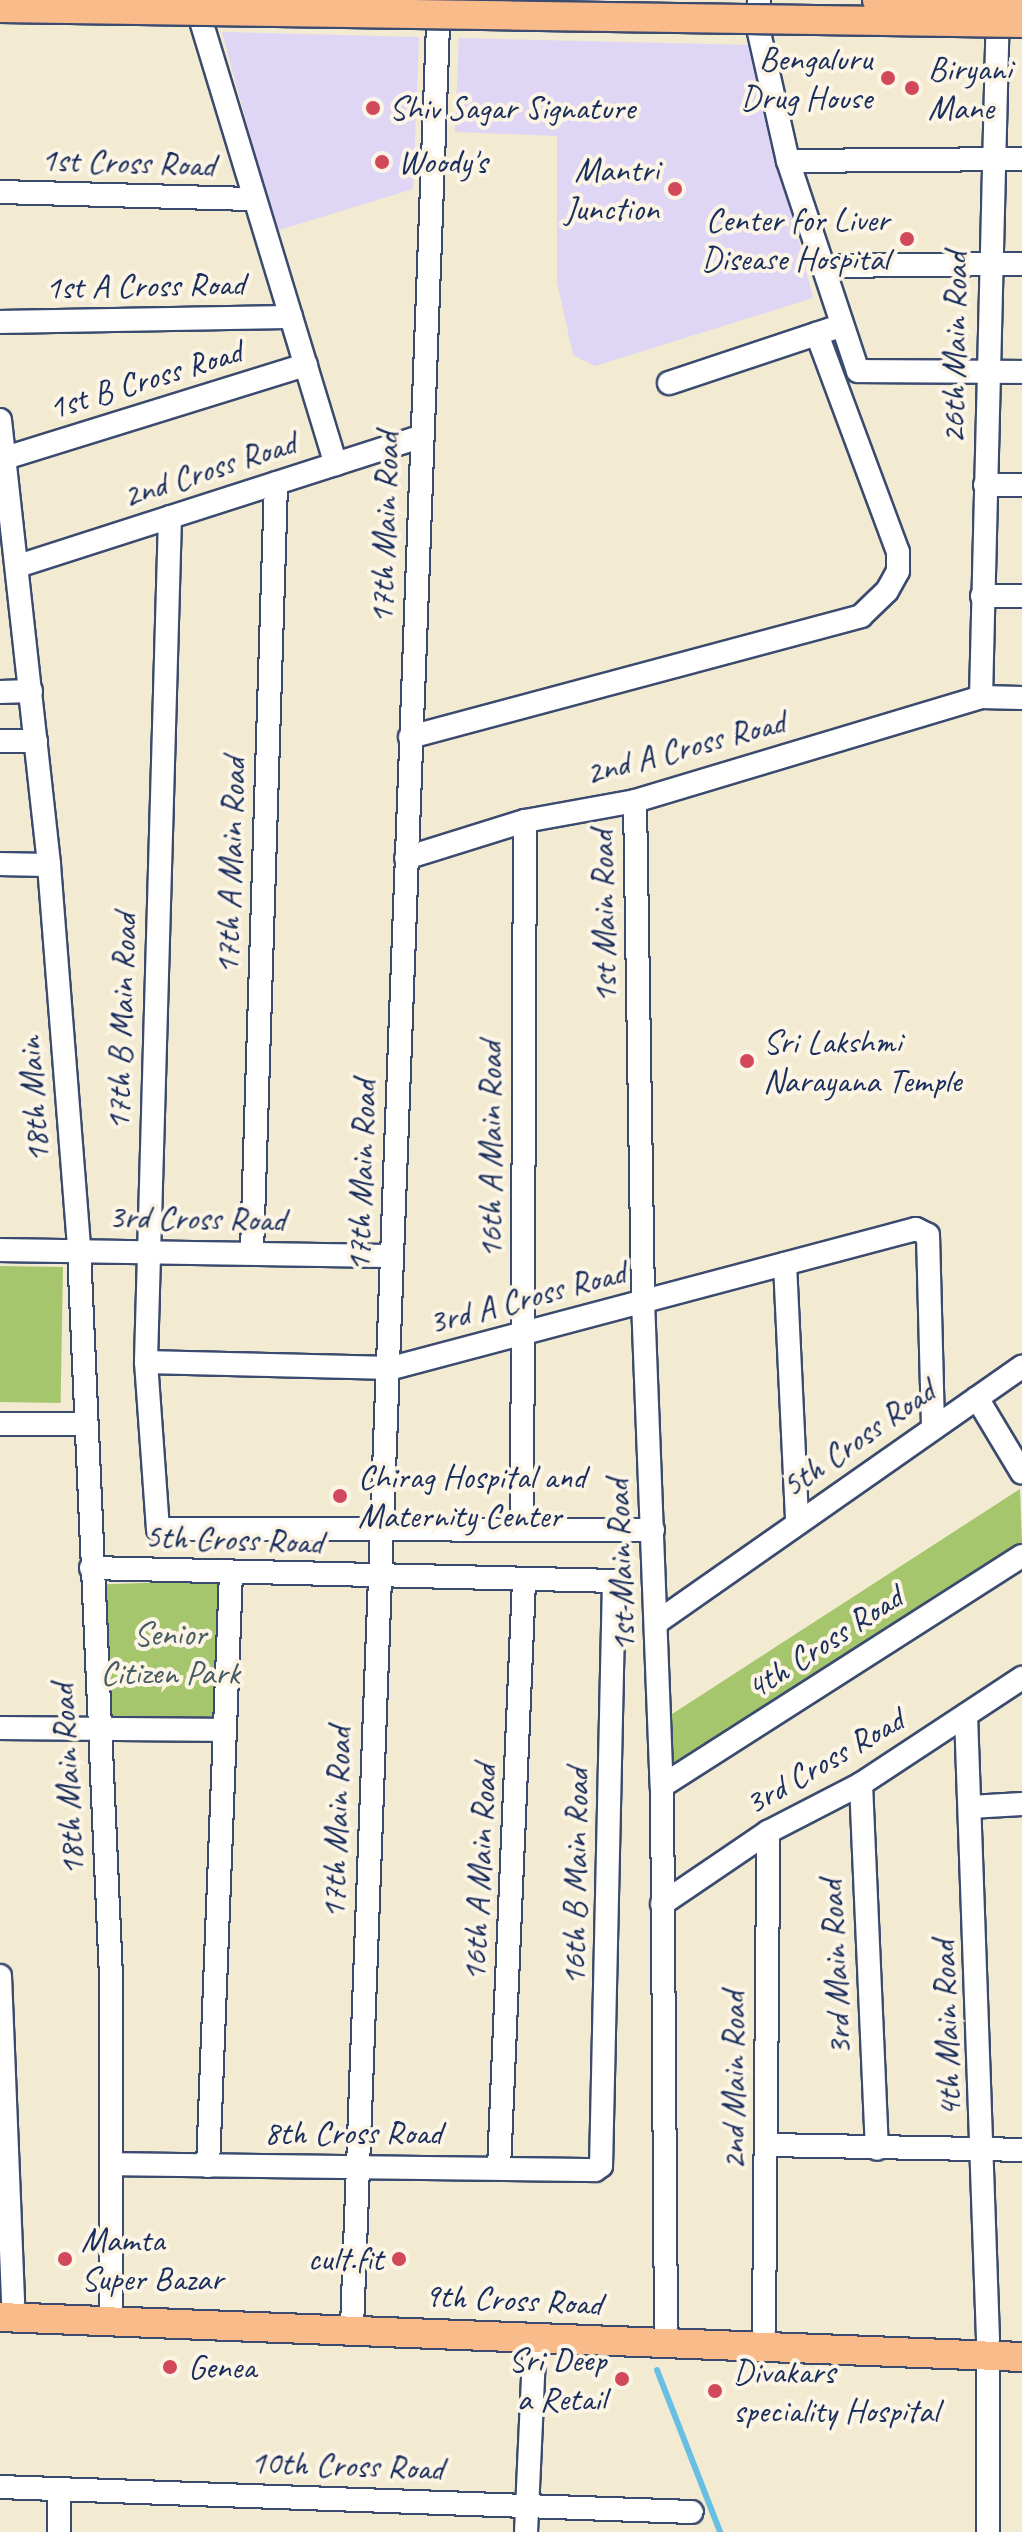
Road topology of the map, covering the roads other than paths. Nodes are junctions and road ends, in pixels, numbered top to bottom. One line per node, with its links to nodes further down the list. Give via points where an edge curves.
1 (877, 0): 3 (main road, bridge)
2 (998, 0): 9 (street, 26th Main Road)
3 (1022, 2)
4 (0, 8): 9 (main road, bridge)
5 (759, 14): 8 (main road); 9 (main road); 12 (street)
6 (0, 19): 7 (main road)
7 (202, 24): 8 (main road); 14 (street)
8 (438, 26): 27 (street, 17th Main Road)
9 (1014, 27): 10 (street, 26th Main Road)
10 (993, 159): 11 (street); 12 (street); 15 (street, 26th Main Road)
11 (1022, 159)
12 (788, 161): 17 (street)
13 (0, 192): 14 (street, 1st Cross Road)
14 (254, 199): 18 (street)
15 (991, 263): 16 (street); 17 (street); 23 (street, 26th Main Road)
16 (1022, 264)
17 (826, 266): 20 (street)
18 (291, 317): 19 (street, 1st A Cross Road); 22 (street)
19 (0, 322)
20 (844, 325): 21 (street); 23 (street, via 858,371)
21 (817, 334): 25 (street); 41 (street, via 898,552 898,571 887,591 861,616)
22 (306, 365): 28 (street, 1st B Cross Road); 29 (street)
23 (988, 371): 24 (street); 31 (street, 26th Main Road)
24 (1022, 372)
25 (669, 383)
26 (0, 420): 28 (street, 18th Main)
27 (422, 436): 29 (street, 2nd Cross Road); 41 (street, 17th Main Road)
28 (5, 458): 34 (street, 18th Main)
29 (336, 464): 30 (street, 2nd Cross Road)
30 (276, 483): 33 (street, 2nd Cross Road); 52 (street, 17th A Main Road)
31 (985, 485): 32 (street); 35 (street, 26th Main Road)
32 (1022, 485)
33 (170, 517): 34 (street, 2nd Cross Road); 51 (street, 17th B Main Road)
34 (18, 566): 37 (street, 18th Main)
35 (982, 596): 36 (street); 39 (street, 26th Main Road)
36 (1022, 596)
37 (31, 691): 38 (street); 43 (street, 18th Main)
38 (0, 692)
39 (981, 697): 40 (street, 2nd A Cross Road); 44 (street, 2nd A Cross Road)
40 (1022, 698)
41 (410, 737): 46 (street, 17th Main Road)
42 (0, 741): 43 (street)
43 (36, 741): 48 (street, 18th Main)
44 (635, 801): 45 (street, 2nd A Cross Road); 55 (street, 1st Main Road)
45 (525, 821): 46 (street, 2nd A Cross Road); 56 (street, 16th A Main Road)
46 (406, 858): 53 (street, 17th Main Road)
47 (0, 864): 48 (street)
48 (49, 865): 50 (street, 18th Main)
49 (0, 1250): 50 (street, 3rd Cross Road)
50 (79, 1250): 51 (street, 3rd Cross Road); 62 (street, 18th Main Road)
51 (148, 1252): 52 (street, 3rd Cross Road); 57 (street, 17th B Main Road)
52 (252, 1252): 53 (street, 3rd Cross Road)
53 (392, 1256): 59 (street, 17th Main Road)
54 (785, 1264): 55 (street, 3rd A Cross Road); 63 (street, 3rd A Cross Road, via 916,1229 928,1235); 65 (street)
55 (643, 1301): 56 (street, 3rd A Cross Road); 68 (street, 1st Main Road)
56 (524, 1333): 59 (street, 3rd A Cross Road); 67 (street, 16th A Main Road)
57 (146, 1362): 59 (street, 3rd A Cross Road); 66 (street, 17th B Main Road, via 158,1529)
58 (1022, 1367): 60 (street, 5th Cross Road)
59 (392, 1368): 66 (street, 17th Main Road)
60 (977, 1398): 63 (street, 5th Cross Road); 64 (street)
61 (0, 1424): 62 (street)
62 (84, 1424): 70 (street, 18th Main Road)
63 (933, 1424): 65 (street, 5th Cross Road)
64 (1022, 1473)
65 (797, 1523): 75 (street, 5th Cross Road)
66 (383, 1526): 67 (street); 72 (street, 17th Main Road)
67 (522, 1526): 68 (street)
68 (653, 1530): 75 (street, 1st Main Road)
69 (1022, 1556): 82 (street, 4th Cross Road)
70 (91, 1568): 71 (street, 5th Cross Road); 79 (street, 18th Main Road)
71 (231, 1573): 72 (street, 5th Cross Road); 80 (street)
72 (381, 1577): 73 (street, 5th Cross Road); 94 (street, 17th Main Road)
73 (524, 1581): 74 (street, 5th Cross Road); 95 (street, 16th A Main Road)
74 (614, 1581): 96 (street, 16th B Main Road, via 603,2163)
75 (656, 1623): 82 (street, 1st Main Road)
76 (1022, 1678): 77 (street, 3rd Cross Road)
77 (966, 1715): 81 (street, 3rd Cross Road); 84 (street, 4th Main Road)
78 (0, 1728): 79 (street)
79 (98, 1729): 80 (street); 92 (street, 18th Main Road, via 111,1976)
80 (225, 1730): 93 (street)
81 (861, 1784): 85 (street, 3rd Cross Road); 89 (street, 3rd Main Road)
82 (662, 1786): 86 (street, 1st Main Road)
83 (1022, 1804): 84 (street)
84 (970, 1807): 90 (street, 4th Main Road)
85 (768, 1832): 86 (street, 3rd Cross Road); 88 (street, 2nd Main Road)
86 (662, 1904): 100 (street, 1st Main Road)
87 (0, 1976): 98 (street)
88 (768, 2145): 89 (street); 101 (street, 2nd Main Road)
89 (877, 2149): 90 (street)
90 (985, 2150): 91 (street); 104 (street, 4th Main Road)
91 (1022, 2150)
92 (111, 2164): 93 (street, 8th Cross Road); 97 (street, 18th Main Road)
93 (208, 2166): 94 (street, 8th Cross Road)
94 (355, 2168): 95 (street, 8th Cross Road); 99 (street, 17th Main Road)
95 (499, 2168): 96 (street, 8th Cross Road)
96 (595, 2170)
97 (111, 2306): 98 (main road, 9th Cross Road); 99 (main road, 9th Cross Road)
98 (4, 2307): 99 (main road, 9th Cross Road)
99 (352, 2320): 100 (main road, 9th Cross Road); 102 (main road, 9th Cross Road)
100 (666, 2327): 101 (main road, 9th Cross Road)
101 (764, 2330): 104 (main road, 9th Cross Road)
102 (535, 2336): 104 (main road, 9th Cross Road); 108 (street)
103 (1022, 2340): 104 (main road, 9th Cross Road)
104 (988, 2348): 105 (main road, 9th Cross Road); 112 (street, 4th Main Road)
105 (1022, 2357)
106 (0, 2487): 107 (street, 10th Cross Road)
107 (59, 2489): 108 (street, 10th Cross Road); 110 (street)
108 (526, 2506): 109 (street, 10th Cross Road); 111 (street)
109 (692, 2512)
110 (59, 2532)
111 (526, 2532)
112 (988, 2532)

